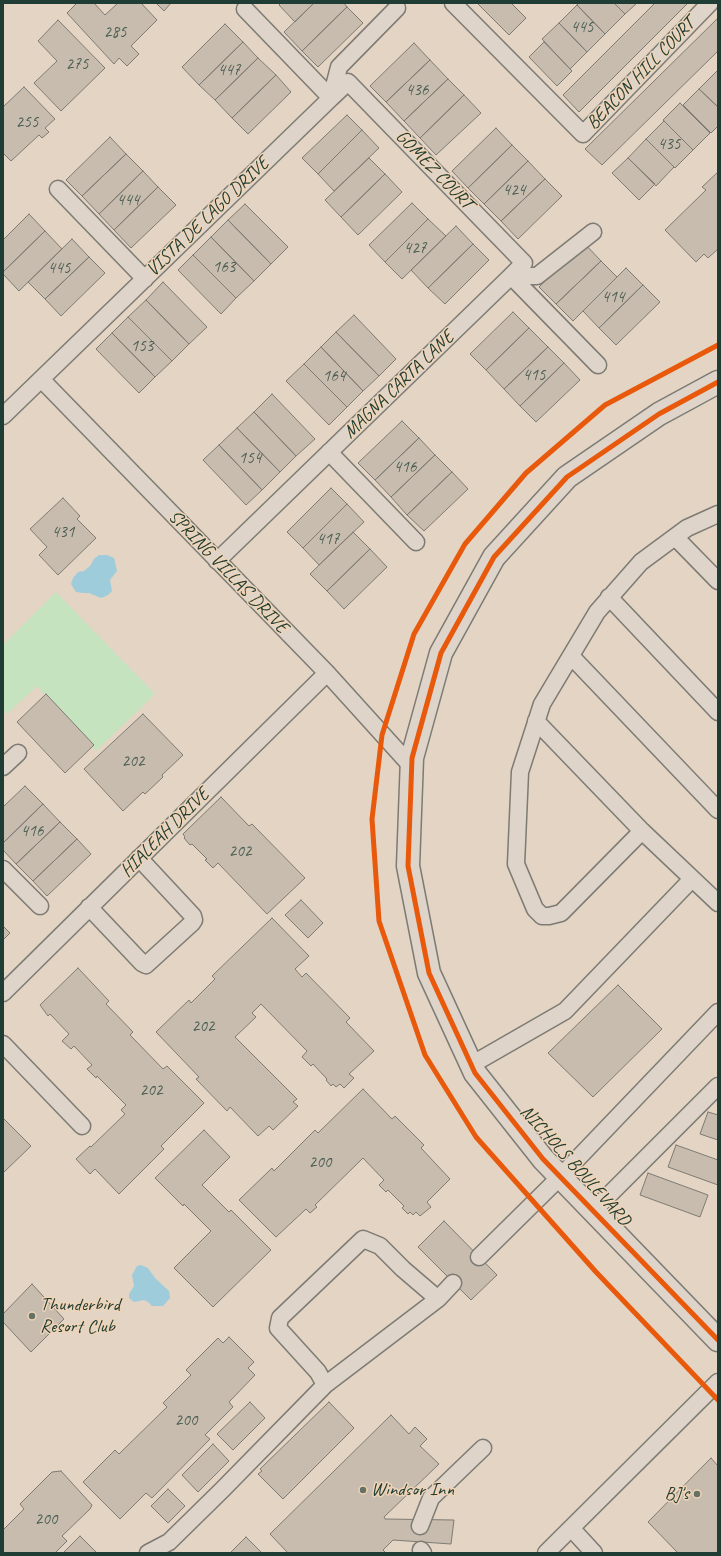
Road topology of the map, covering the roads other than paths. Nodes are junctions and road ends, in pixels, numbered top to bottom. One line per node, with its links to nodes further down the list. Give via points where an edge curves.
1 (453, 3): 2 (lane, BEACON HILL COURT, via 583,134)
2 (710, 3)
3 (397, 8): 5 (lane, via 339,68)
4 (245, 9): 5 (lane)
5 (331, 98): 8 (lane, GOMEZ COURT, via 348,82 524,263); 9 (lane, VISTA DE LAGO DRIVE)
6 (58, 189): 9 (lane)
7 (593, 232): 8 (lane, via 537,276)
8 (511, 276): 10 (lane); 14 (lane, MAGNA CARTA LANE)
9 (145, 279): 11 (lane, VISTA DE LAGO DRIVE)
10 (598, 365)
11 (41, 380): 13 (lane, VISTA DE LAGO DRIVE); 18 (lane, SPRING VILLAS DRIVE)
12 (718, 382): 27 (street, NICHOLS BOULEVARD, via 659,414 567,477 494,557 441,653 412,758)
13 (3, 416)
14 (329, 452): 17 (lane); 18 (lane, MAGNA CARTA LANE)
15 (718, 514): 16 (lane, via 687,528)
16 (675, 537): 19 (lane); 20 (lane, via 641,562)
17 (416, 542)
18 (217, 561): 22 (lane, SPRING VILLAS DRIVE)
19 (718, 581)
20 (609, 597): 21 (lane); 23 (lane)
21 (571, 656): 24 (lane, via 542,704); 28 (lane)
22 (327, 673): 27 (lane, SPRING VILLAS DRIVE); 30 (lane, HIALEAH DRIVE)
23 (718, 712)
24 (536, 721): 29 (lane); 29 (lane, via 520,772 516,864 535,909 542,916 561,913)
25 (18, 753): 26 (lane)
26 (3, 767)
27 (412, 767): 39 (street, NICHOLS BOULEVARD, via 408,866 427,966)
28 (718, 810)
29 (642, 831): 32 (lane)
30 (139, 858): 35 (lane, HIALEAH DRIVE); 35 (lane, via 193,916 192,923 146,965)
31 (3, 869): 34 (lane)
32 (692, 879): 33 (lane); 39 (lane, via 565,1011)
33 (718, 903)
34 (40, 906)
35 (89, 907): 36 (lane, HIALEAH DRIVE)
36 (3, 992)
37 (718, 1012): 42 (lane)
38 (3, 1044): 41 (lane)
39 (471, 1065): 42 (street, NICHOLS BOULEVARD, via 543,1160)
40 (718, 1086): 43 (lane)
41 (82, 1126)
42 (560, 1177): 43 (street, NICHOLS BOULEVARD); 44 (lane)
43 (593, 1211): 47 (street, NICHOLS BOULEVARD)
44 (479, 1257)
45 (453, 1283): 46 (lane)
46 (438, 1299): 49 (lane); 49 (lane, via 380,1246 363,1239 280,1318 278,1328 318,1372)
47 (716, 1334)
48 (718, 1382): 52 (lane)
49 (325, 1384): 53 (lane, via 169,1542)
50 (483, 1448): 51 (lane, via 431,1498)
51 (420, 1526)
52 (571, 1528): 54 (lane); 55 (lane)
53 (148, 1553)
54 (546, 1553)
55 (594, 1553)

